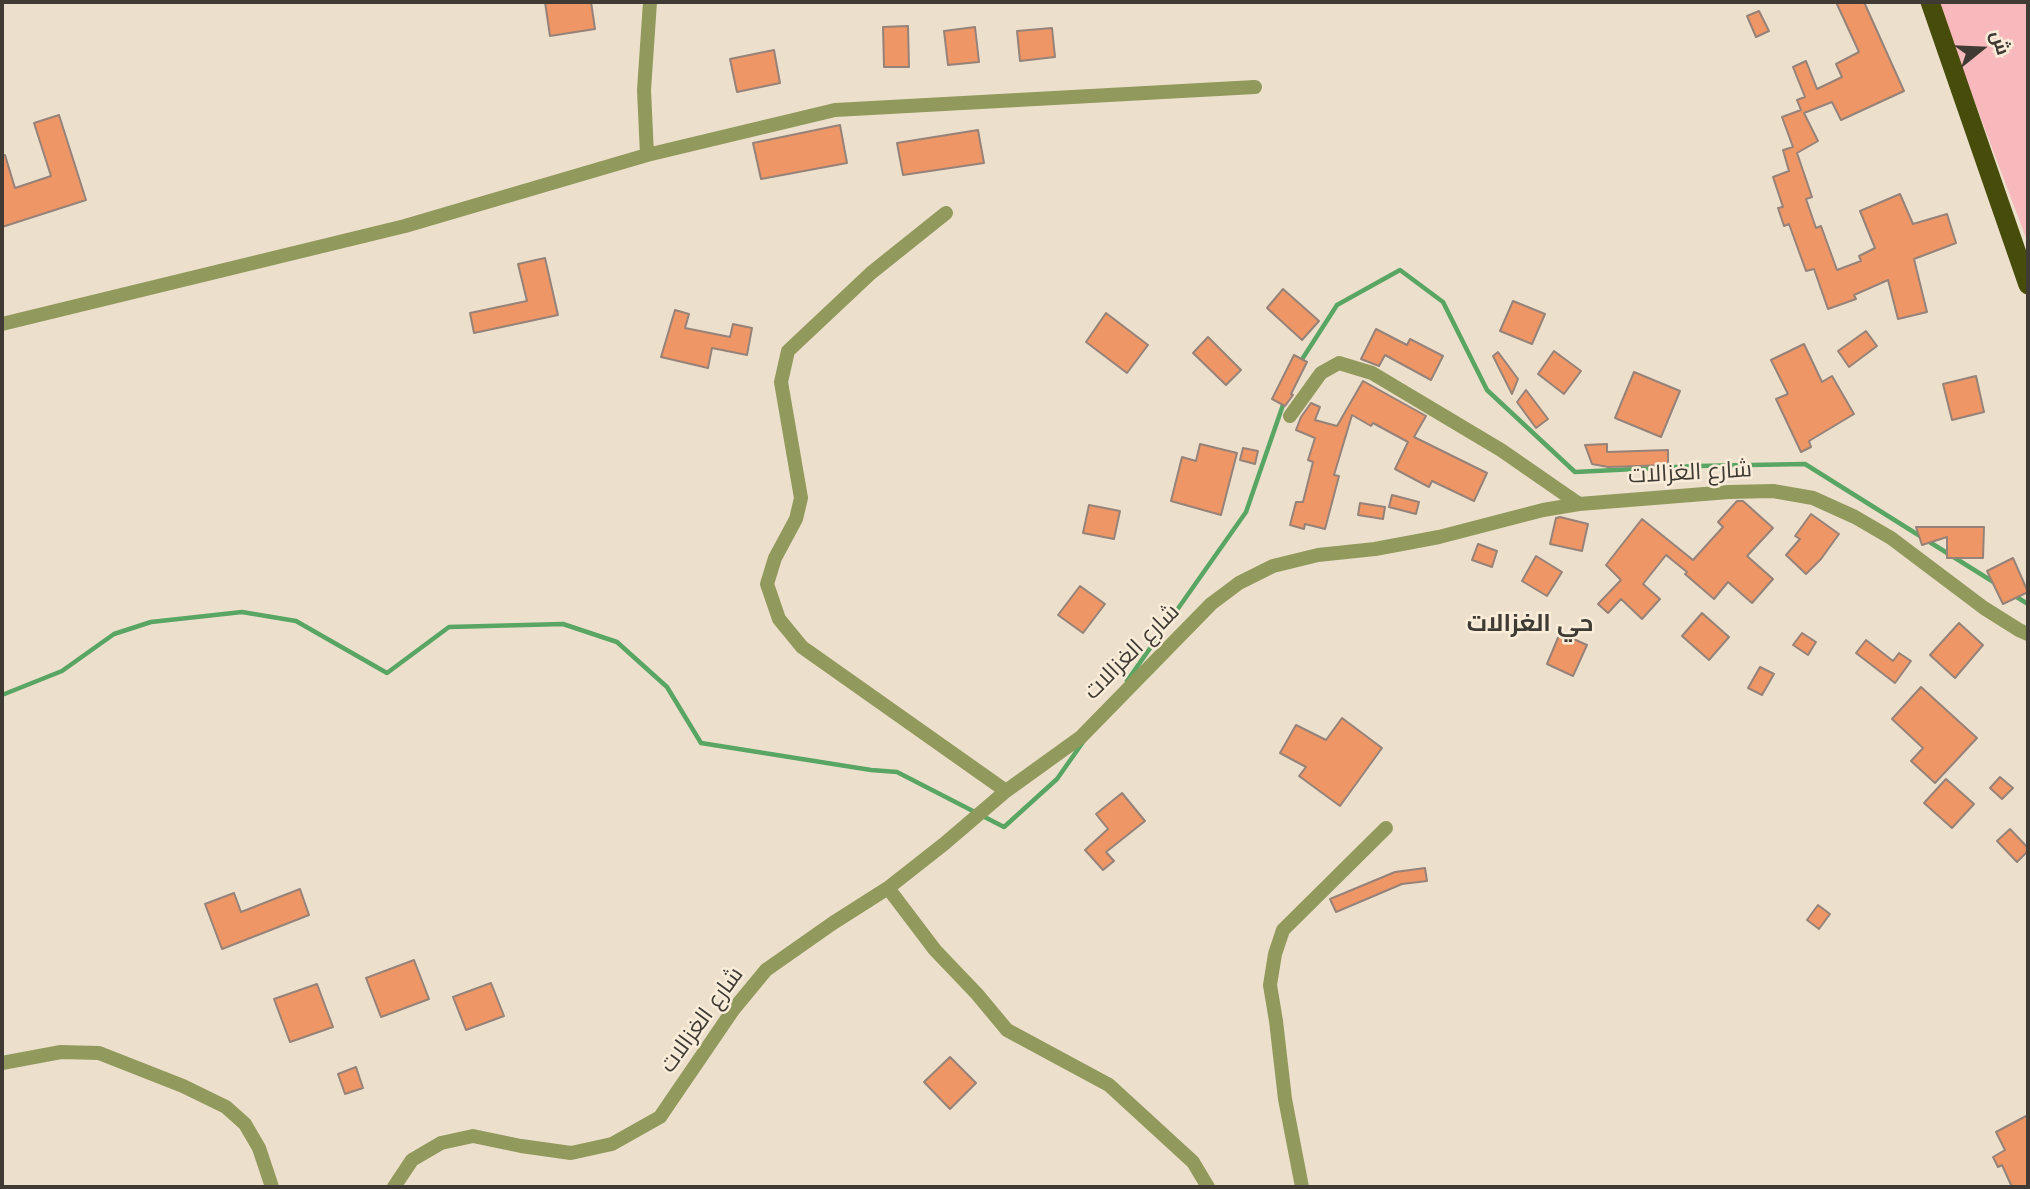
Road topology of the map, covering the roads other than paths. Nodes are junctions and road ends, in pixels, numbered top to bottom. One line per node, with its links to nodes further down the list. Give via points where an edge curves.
1 (650, 2): 4 (street, via 644,90)
2 (1930, 2): 6 (highway)
3 (1255, 88): 4 (street, via 835,110)
4 (647, 155): 7 (street, via 405,226)
5 (947, 213): 11 (street, via 871,273 788,351 781,382 802,498 767,584 779,619 802,647)
6 (2028, 285)
7 (2, 324)
8 (1290, 416): 9 (street, via 1321,373 1339,363 1357,368 1501,450)
9 (1579, 504): 10 (street, شارع الغزالات, via 1729,492 1773,491 1813,498 1891,538 1984,608); 11 (street, شارع الغزالات, via 1439,537 1318,555 1273,566 1239,583 1211,604 1081,737)
10 (2028, 634)
11 (1006, 791): 13 (street, شارع الغزالات)
12 (1386, 828): 18 (street, via 1283,930 1275,954 1270,985)
13 (888, 888): 16 (street, شارع الغزالات, via 766,971 733,1010 660,1117 612,1144 571,1153 473,1136 441,1143 412,1160); 17 (street, via 935,950 1007,1030 1109,1084 1194,1163)
14 (2, 1063): 15 (street, via 61,1052 99,1054 183,1086 226,1107 245,1124)
15 (272, 1187)
16 (394, 1187)
17 (1208, 1187)
18 (1302, 1187)

